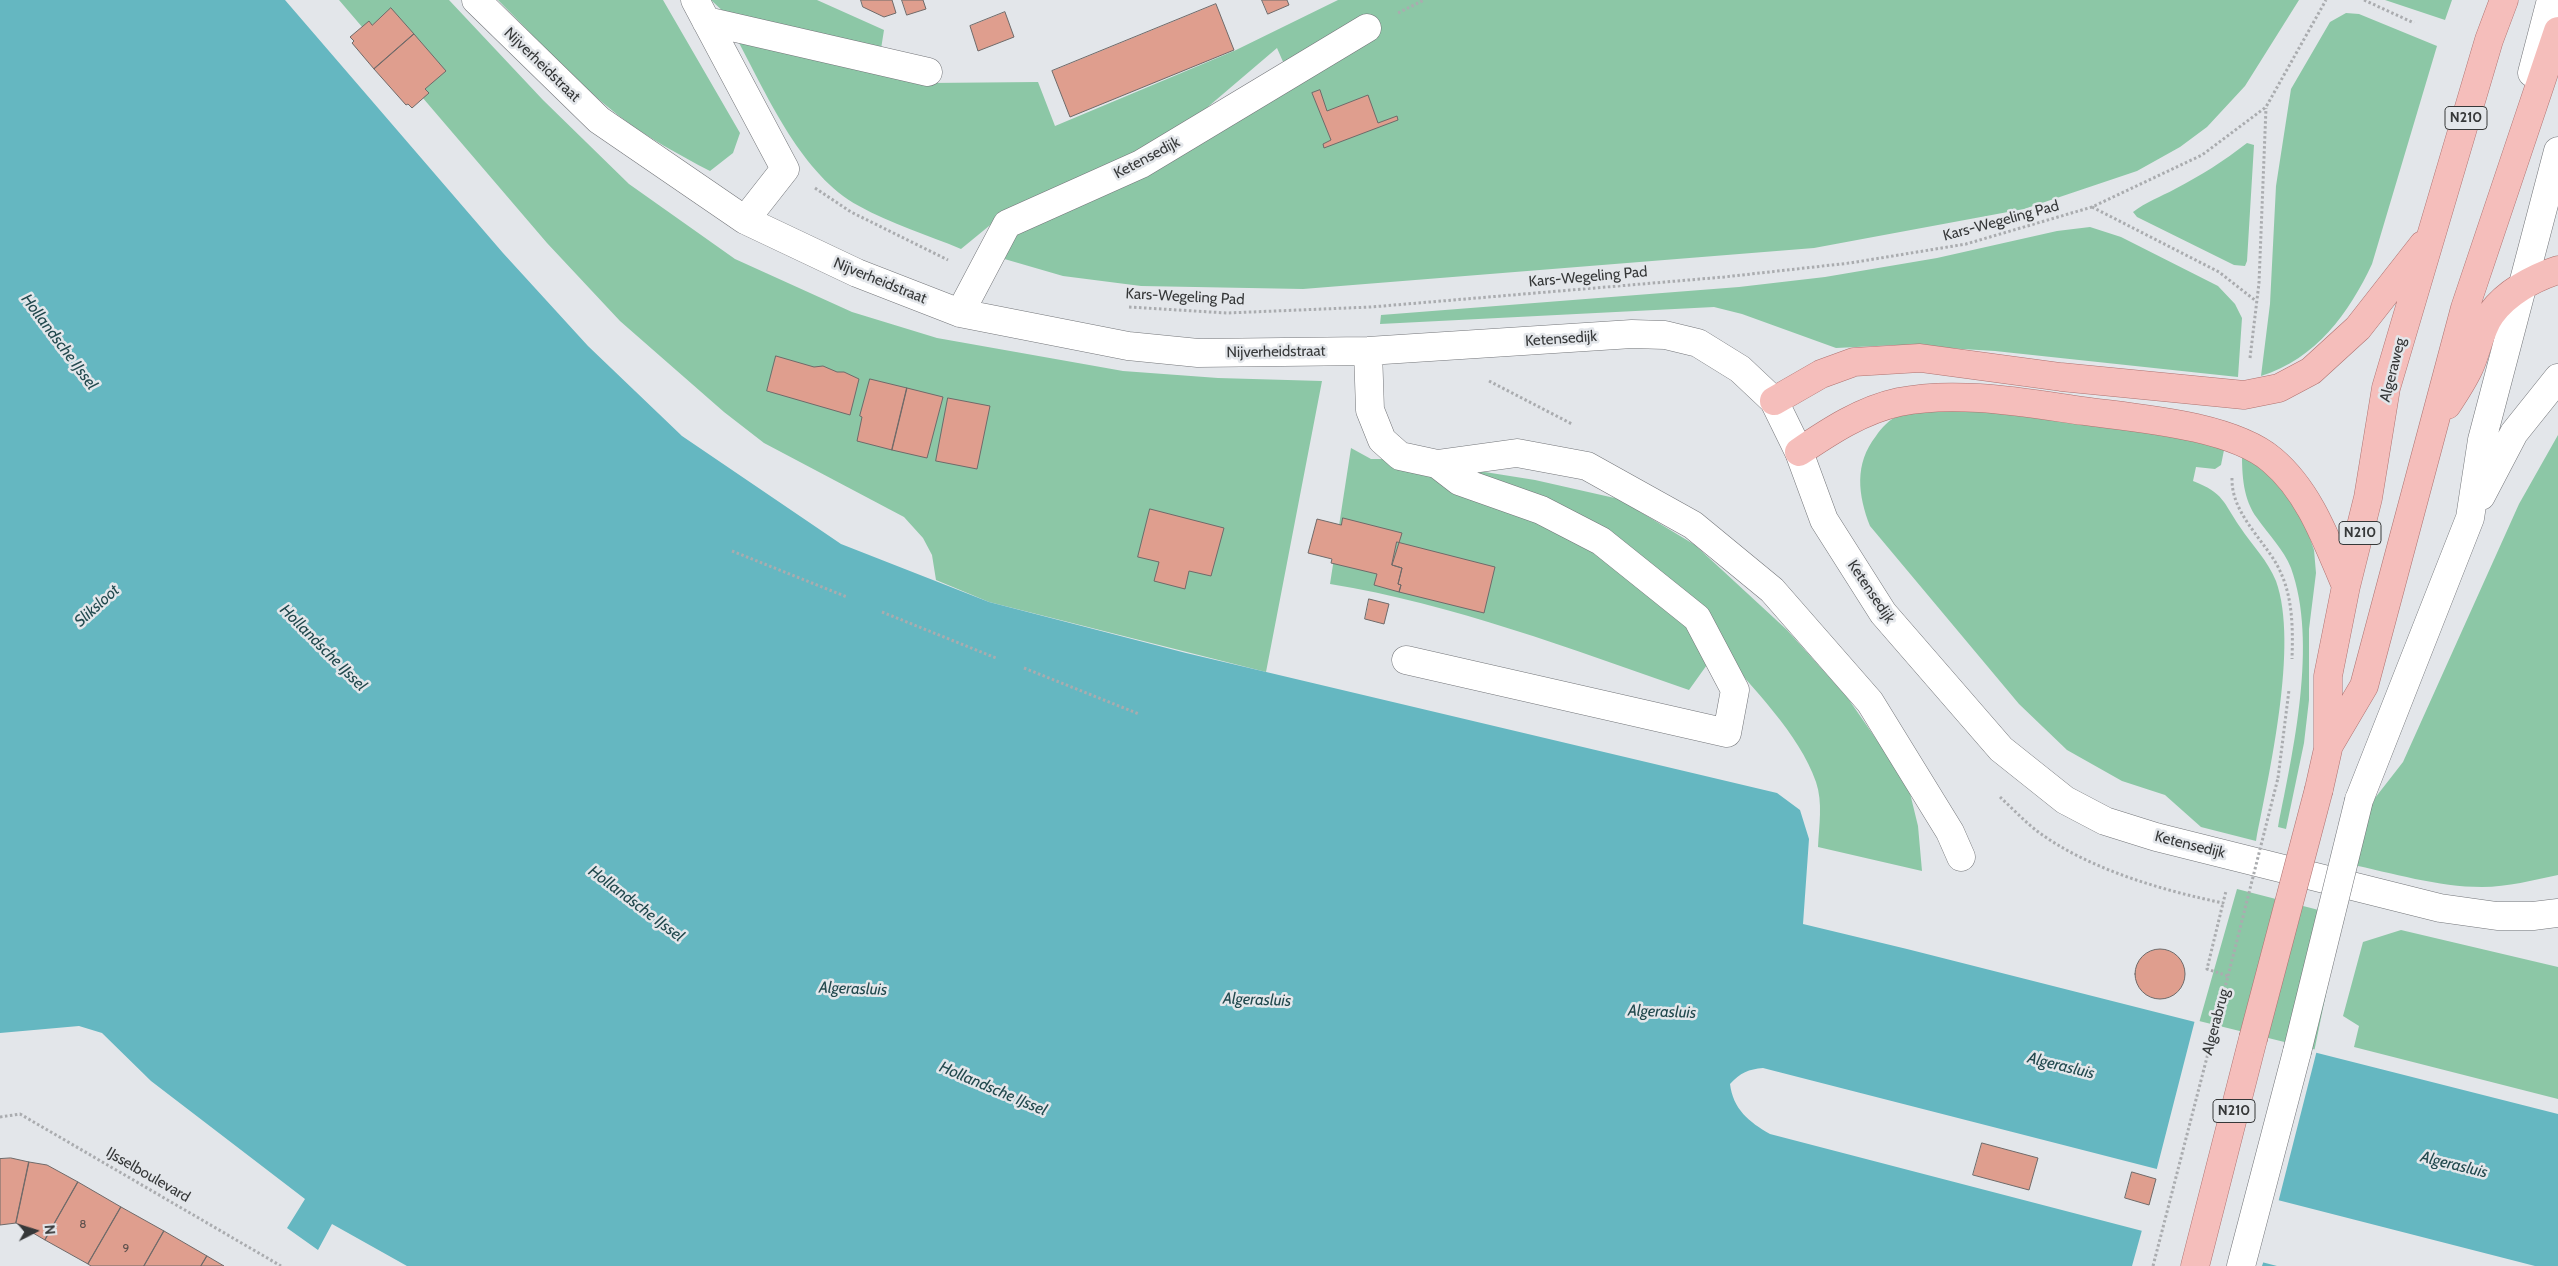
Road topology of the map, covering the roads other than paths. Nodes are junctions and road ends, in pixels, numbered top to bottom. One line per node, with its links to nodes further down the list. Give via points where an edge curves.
1 (476, 0): 10 (street, Nijverheidstraat, via 598,120)
2 (2504, 0): 11 (main road, Algeraweg / N210)
3 (2551, 0): 9 (street, Algeraweg / N210)
4 (700, 10): 7 (street); 10 (street, via 785,169)
5 (1367, 28): 14 (street, Ketensedijk, via 1140,164 1007,224)
6 (2558, 31): 9 (main road, Algeraweg / N210)
7 (928, 72)
8 (2558, 151): 13 (street)
9 (2501, 198): 18 (main road, Algeraweg / N210, via 2464,308)
10 (745, 220): 14 (street, Nijverheidstraat, via 857,273)
11 (2430, 236): 17 (main road, via 2358,328 2311,371 2279,388 2244,396 1920,358 1854,362 1820,374); 22 (main road, Algeraweg / N210, via 2386,388 2368,498)
12 (2558, 270): 13 (main road)
13 (2523, 286): 18 (main road, via 2502,301 2490,316 2468,369); 21 (street, via 2482,440)
14 (960, 313): 15 (street, Nijverheidstraat, via 1128,346 1198,353)
15 (1368, 351): 17 (street, Ketensedijk, via 1632,334 1665,335 1698,344 1740,369); 20 (street, via 1370,410 1382,440 1400,456)
16 (2558, 378): 21 (street, via 2514,434)
17 (1774, 401): 19 (street, Ketensedijk)
18 (2430, 431): 24 (main road, Algeraweg / N210, via 2364,686)
19 (1799, 452): 22 (main road, via 1864,413 1917,400 1994,399 2180,424 2236,440 2271,459 2298,485); 26 (street, Ketensedijk, via 1824,520 1883,613 2001,749 2065,800 2104,821 2156,837 2440,908 2497,916)
20 (1437, 464): 23 (street, via 1459,481 1541,510 1601,541 1697,618 1734,690 1727,733); 25 (street, via 1517,453 1586,466 1693,525 1772,590 1870,702 1950,832)
21 (2470, 518): 28 (street, bridge, via 2359,800)
22 (2346, 586): 24 (main road, Algeraweg / N210, via 2328,676)
23 (1406, 660)
24 (2328, 749): 27 (main road, Algeraweg / N210, bridge)
25 (1961, 857)
26 (2558, 913)
27 (2195, 1266)
28 (2241, 1266)

